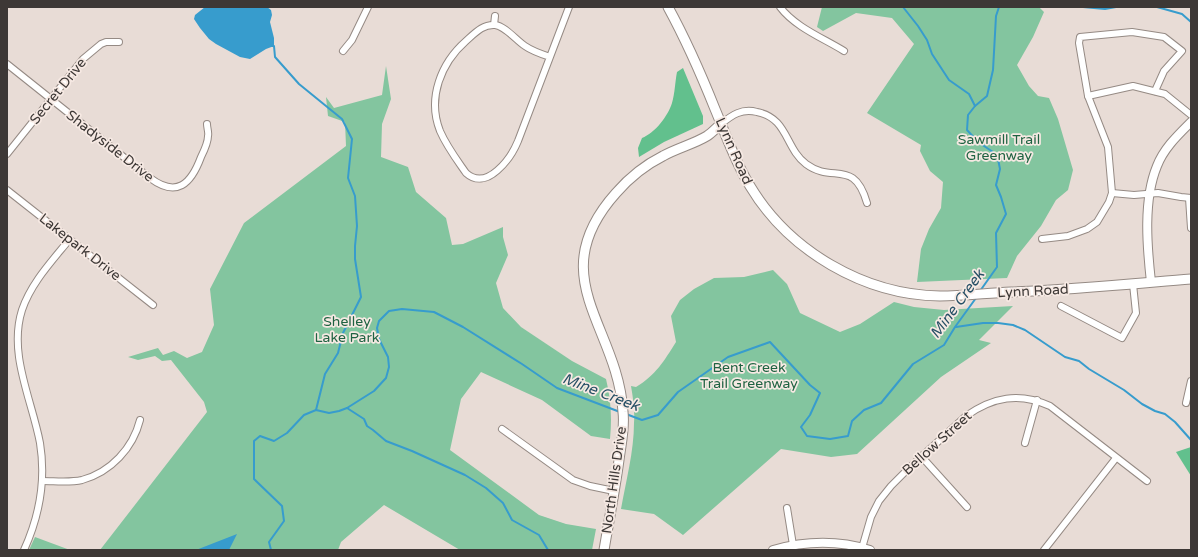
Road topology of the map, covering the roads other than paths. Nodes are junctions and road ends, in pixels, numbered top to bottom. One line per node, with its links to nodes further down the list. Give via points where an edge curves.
1 (368, 7): 8 (street, via 352,40)
2 (570, 7): 10 (street)
3 (668, 7): 18 (main road, Lynn Road, via 687,43)
4 (780, 7): 9 (street, via 800,25)
5 (495, 16): 6 (street)
6 (494, 25): 10 (street, via 500,26 526,47); 20 (street, via 478,31 455,51 446,63 436,91 436,109 445,142 466,173)
7 (119, 42): 14 (street, Secret Drive, via 106,42 89,53)
8 (343, 51)
9 (844, 51)
10 (550, 57): 20 (street, via 516,146 508,160 492,174)
11 (7, 64): 14 (street, Shadyside Drive)
12 (1155, 91): 13 (street, via 1133,86); 13 (street, via 1164,71 1182,51 1164,37 1132,32 1080,37); 15 (street, via 1165,94)
13 (1088, 96): 23 (street, via 1108,147)
14 (51, 100): 17 (street, Shadyside Drive, via 153,180 169,187 187,182 194,174 208,137); 19 (street, Secret Drive)
15 (1191, 115)
16 (1191, 122): 24 (street, via 1170,144 1157,165)
17 (206, 124)
18 (721, 124): 26 (street, via 731,115 741,111 756,111 770,116 777,122 797,156 817,170 851,176 864,191); 32 (main road, Lynn Road, via 742,173 778,224 800,244 833,267 859,279 901,291 940,296); 45 (main road, North Hills Drive, via 707,136 650,163 630,179 607,204 594,224 586,244 582,266 585,287 615,372 624,412)
19 (7, 154)
20 (475, 179): 21 (street)
21 (474, 186)
22 (7, 190): 29 (street, Lakepark Drive)
23 (1112, 193): 24 (street); 28 (street, via 1097,222 1088,230 1068,236)
24 (1149, 194): 25 (street); 31 (street)
25 (1190, 198): 27 (street)
26 (867, 203)
27 (1191, 228)
28 (1042, 239)
29 (69, 240): 33 (street, Lakepark Drive); 43 (street, via 34,285 19,321 18,354 40,445)
30 (1191, 279): 31 (main road, Lynn Road)
31 (1151, 282): 32 (main road, Lynn Road)
32 (1133, 284): 34 (street, via 1136,313 1122,338)
33 (153, 305)
34 (1061, 306)
35 (1191, 381): 37 (street)
36 (1037, 400): 40 (street); 41 (street, Bellow Street, via 1003,398 978,408); 42 (street, Bellow Street, via 1059,412)
37 (1186, 403)
38 (140, 420): 43 (street, via 133,440 116,461 98,474 82,480)
39 (502, 429): 45 (street, via 573,480)
40 (1024, 443)
41 (921, 456): 46 (street); 49 (street, Bellow Street, via 879,501 871,517)
42 (1116, 458): 44 (street, Bellow Street); 53 (street)
43 (42, 480): 50 (street, via 36,520)
44 (1147, 481)
45 (614, 491): 51 (main road, North Hills Drive)
46 (967, 507)
47 (787, 508): 48 (street)
48 (793, 545): 49 (street, via 830,543); 52 (street)
49 (866, 549)
50 (24, 550)
51 (604, 550)
52 (773, 550)
53 (1044, 550)

